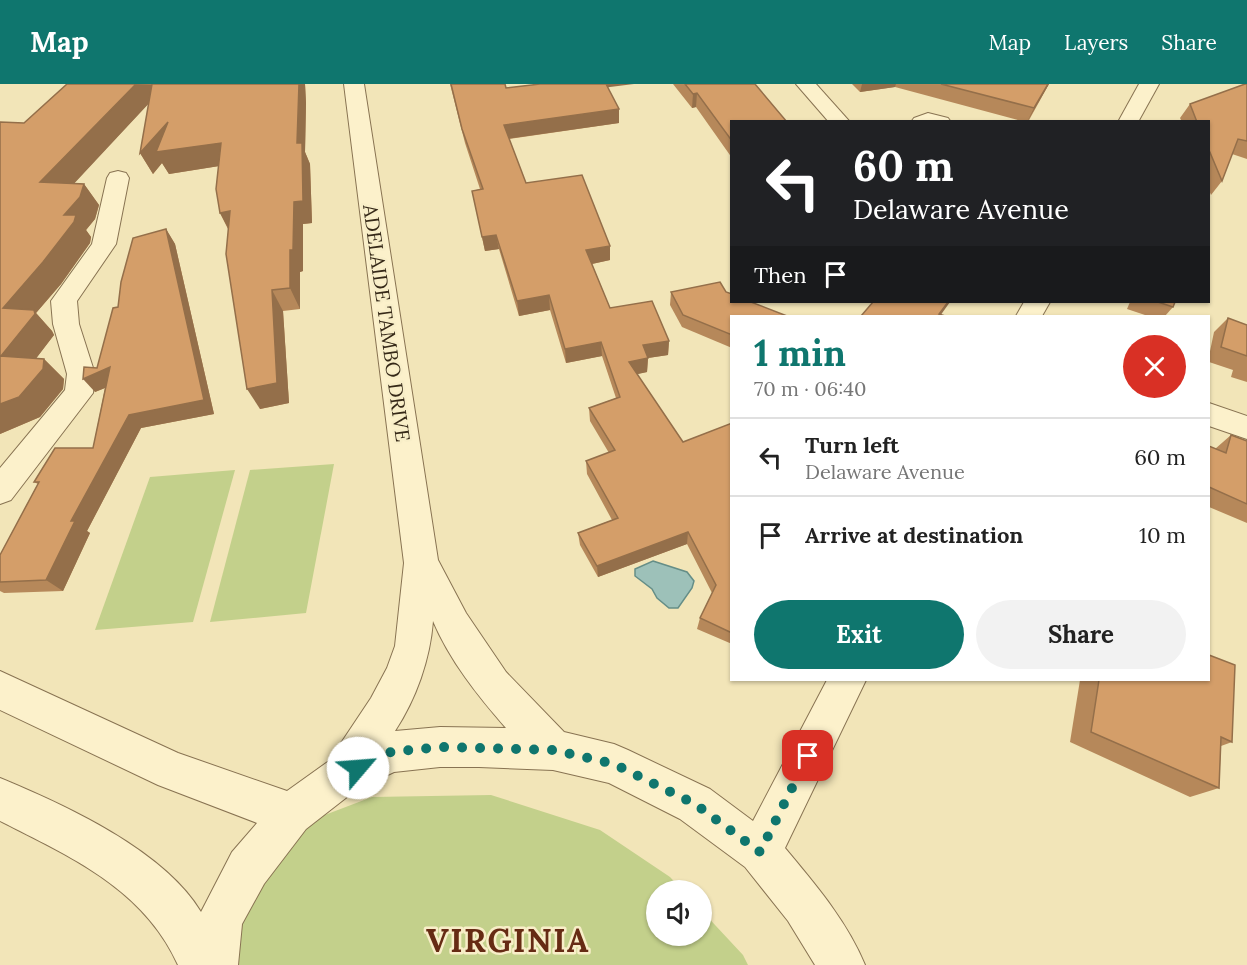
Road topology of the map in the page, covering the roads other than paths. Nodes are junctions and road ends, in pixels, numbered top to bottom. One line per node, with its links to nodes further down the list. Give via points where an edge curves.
1 (354, 84): 10 (street, ADELAIDE TAMBO DRIVE)
2 (806, 84): 4 (street)
3 (1149, 84): 5 (street)
4 (838, 120)
5 (1129, 120)
6 (118, 178): 9 (street, via 104,244 64,301 66,324 81,374 79,393)
7 (1210, 414): 8 (street)
8 (1247, 428)
9 (0, 491)
10 (421, 563): 13 (street, ADELAIDE TAMBO DRIVE, via 453,625 486,675); 14 (street, ADELAIDE TAMBO DRIVE, via 412,646 404,674 385,712)
11 (846, 681): 17 (street)
12 (0, 690): 16 (street, via 172,771)
13 (553, 750): 14 (street, via 440,747 391,752); 17 (street, via 614,764 695,804)
14 (342, 776): 16 (street)
15 (0, 799): 18 (street, via 75,837 137,877 165,901 190,937)
16 (291, 814): 19 (street, via 248,868 220,920)
17 (760, 852): 20 (street, via 804,905)
18 (202, 965)
19 (215, 965)
20 (842, 965)

